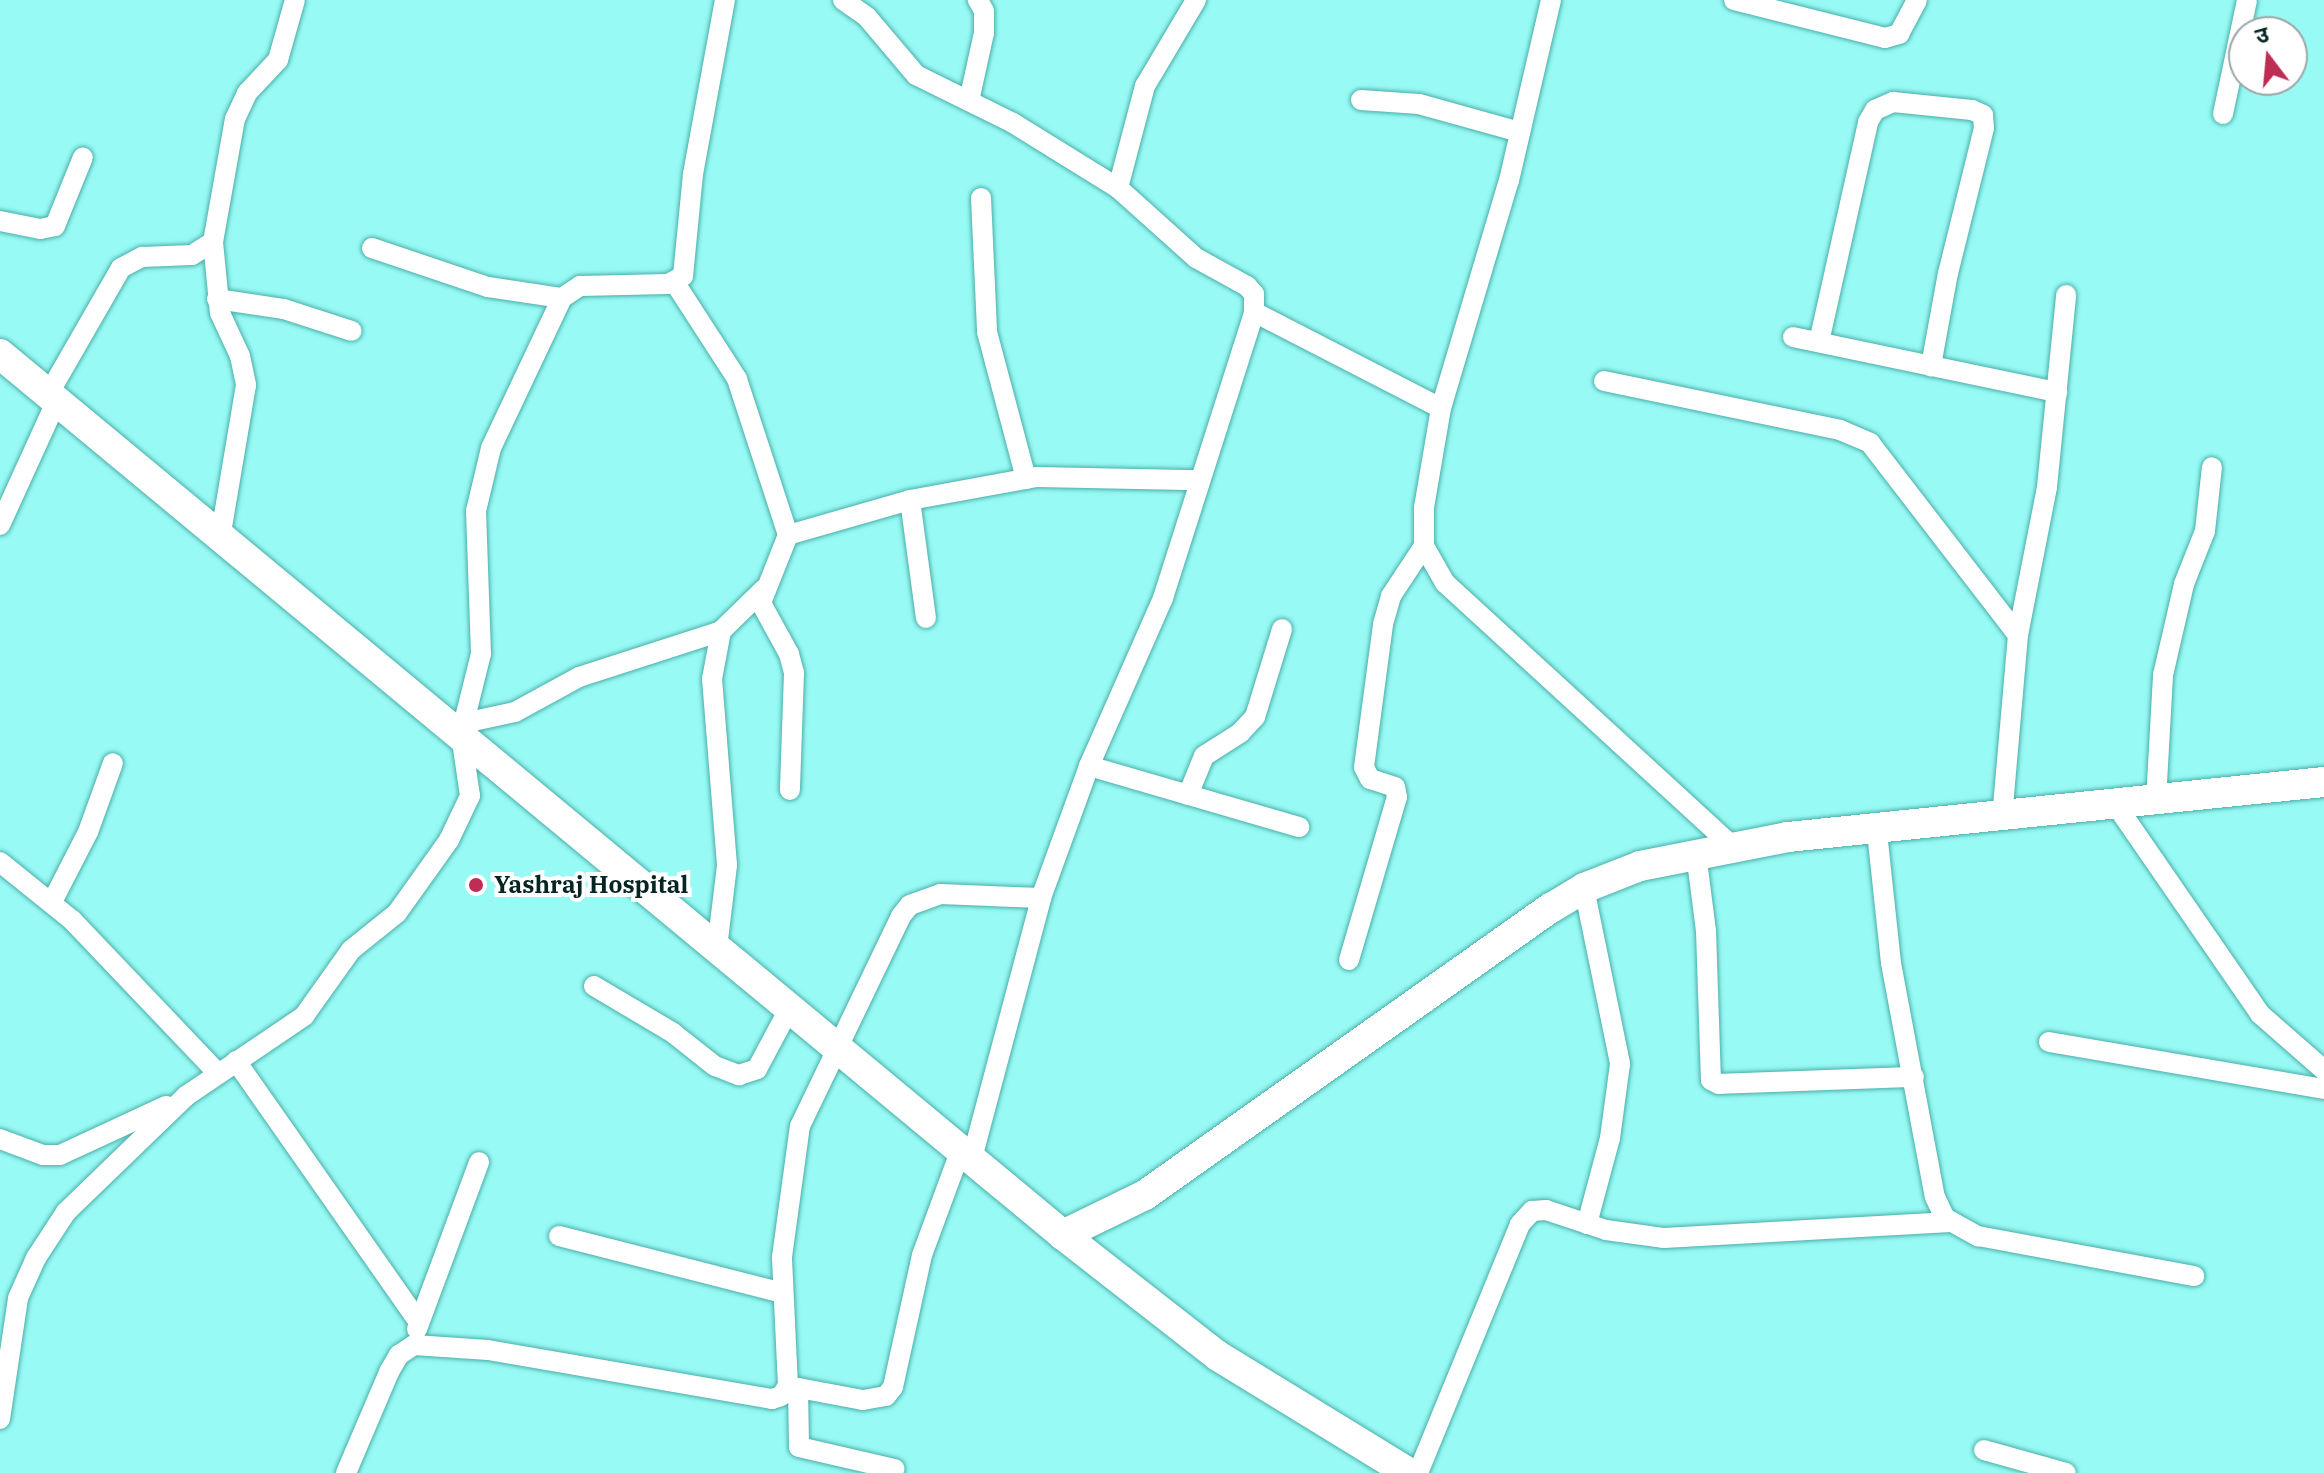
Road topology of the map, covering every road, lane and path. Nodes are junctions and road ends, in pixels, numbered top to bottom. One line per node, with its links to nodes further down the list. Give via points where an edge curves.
1 (295, 0): 18 (street, via 278,60 247,93 235,119)
2 (725, 0): 20 (street, via 693,174 684,270)
3 (843, 0): 11 (street, via 867,17 916,75)
4 (978, 0): 11 (street, via 984,33)
5 (1196, 0): 15 (street, via 1145,86)
6 (1734, 0): 7 (street, via 1885,38 1899,34)
7 (1917, 0)
8 (2247, 0): 12 (street)
9 (1548, 1): 13 (street)
10 (1361, 100): 13 (street, via 1419,104)
11 (969, 101): 15 (street)
12 (2223, 114)
13 (1520, 132): 33 (street)
14 (83, 157): 17 (street, via 55,226 40,229)
15 (1118, 188): 24 (street, via 1196,258 1251,289)
16 (981, 198): 35 (street, via 987,332)
17 (0, 221)
18 (213, 242): 23 (street); 32 (street, via 192,255 142,257 121,268)
19 (372, 248): 22 (street, via 488,287)
20 (675, 283): 22 (street, via 590,284); 40 (street, via 737,379)
21 (2066, 295): 31 (street)
22 (562, 298): 47 (street, via 499,428 480,482 476,511 482,644)
23 (217, 299): 25 (street, via 284,309); 39 (street, via 246,385)
24 (1254, 312): 33 (street); 36 (street)
25 (352, 331)
26 (1793, 337): 27 (street)
27 (1819, 342): 29 (street); 29 (street, via 1875,110 1893,102 1972,110 1983,115 1984,128)
28 (0, 354): 32 (main road)
29 (1931, 366): 31 (street)
30 (1604, 381): 46 (street, via 1840,430 1870,443)
31 (2057, 392): 46 (street, via 2047,487)
32 (53, 396): 38 (street); 39 (main road)
33 (1441, 408): 41 (street, via 1424,507)
34 (2212, 467): 53 (street, via 2205,531 2184,584 2163,675)
35 (1026, 479): 36 (street, via 1085,474); 37 (street)
36 (1200, 480): 49 (street, via 1163,598)
37 (910, 500): 40 (street); 43 (street)
38 (0, 525)
39 (221, 533): 47 (main road)
40 (788, 535): 42 (street)
41 (1424, 546): 58 (street, via 1445,583); 65 (street, via 1391,596 1383,624 1364,767 1370,779 1395,787 1397,797)
42 (764, 589): 45 (street); 51 (street, via 761,603 794,673)
43 (926, 618)
44 (1282, 629): 52 (street, via 1255,717 1204,756)
45 (721, 631): 47 (street, via 579,677 515,712); 64 (street, via 712,679 727,865)
46 (2018, 635): 55 (street)
47 (463, 728): 64 (main road); 70 (street, via 470,796 439,856 397,913 351,950 304,1016)
48 (113, 763): 63 (street, via 88,832)
49 (1089, 766): 52 (street); 62 (street)
50 (2324, 782): 53 (main road)
51 (790, 790)
52 (1188, 795): 56 (street)
53 (2156, 801): 54 (main road)
54 (2116, 805): 55 (main road); 71 (street, via 2260,1014)
55 (2002, 818): 57 (main road)
56 (1299, 827)
57 (1877, 832): 58 (main road); 73 (street, via 1891,963)
58 (1731, 845): 59 (main road)
59 (1696, 853): 61 (main road, via 1640,866); 73 (street, via 1706,931 1711,1080 1719,1084)
60 (0, 862): 63 (street)
61 (1584, 888): 80 (street, via 1620,1064 1610,1138); 81 (main road, via 1145,1195)
62 (1041, 898): 69 (street, via 940,894 910,905); 77 (street)
63 (52, 902): 72 (street, via 148,994)
64 (717, 948): 67 (main road)
65 (1349, 960)
66 (594, 986): 67 (street, via 673,1033 715,1066 739,1075 757,1069)
67 (789, 1009): 69 (main road)
68 (2049, 1042): 74 (street)
69 (835, 1047): 77 (main road); 84 (street, via 806,1105 797,1138 785,1214)
70 (236, 1061): 72 (street); 86 (street)
71 (2324, 1070)
72 (217, 1072): 75 (street)
73 (1914, 1077): 79 (street, via 1935,1197)
74 (2324, 1089)
75 (186, 1096): 76 (street, via 60,1155 43,1155); 85 (street, via 66,1212)
76 (0, 1139)
77 (966, 1157): 81 (main road); 89 (street, via 922,1255 893,1387 880,1399 863,1400)
78 (479, 1162): 86 (street)
79 (1951, 1222): 80 (street, via 1664,1238); 83 (street, via 1978,1236)
80 (1587, 1224): 95 (street, via 1546,1210 1525,1215)
81 (1063, 1235): 94 (main road, via 1218,1356)
82 (559, 1236): 84 (street)
83 (2194, 1276)
84 (782, 1293): 89 (street)
85 (9, 1295): 88 (street)
86 (419, 1322): 87 (street)
87 (414, 1345): 89 (street, via 488,1350 772,1399); 93 (street, via 399,1355 389,1372)
88 (5, 1351): 90 (street)
89 (793, 1387): 92 (street, via 799,1447)
90 (0, 1419)
91 (1984, 1450): 96 (street)
92 (895, 1469)
93 (346, 1473)
94 (1409, 1473)
95 (1418, 1473)
96 (2066, 1473)

